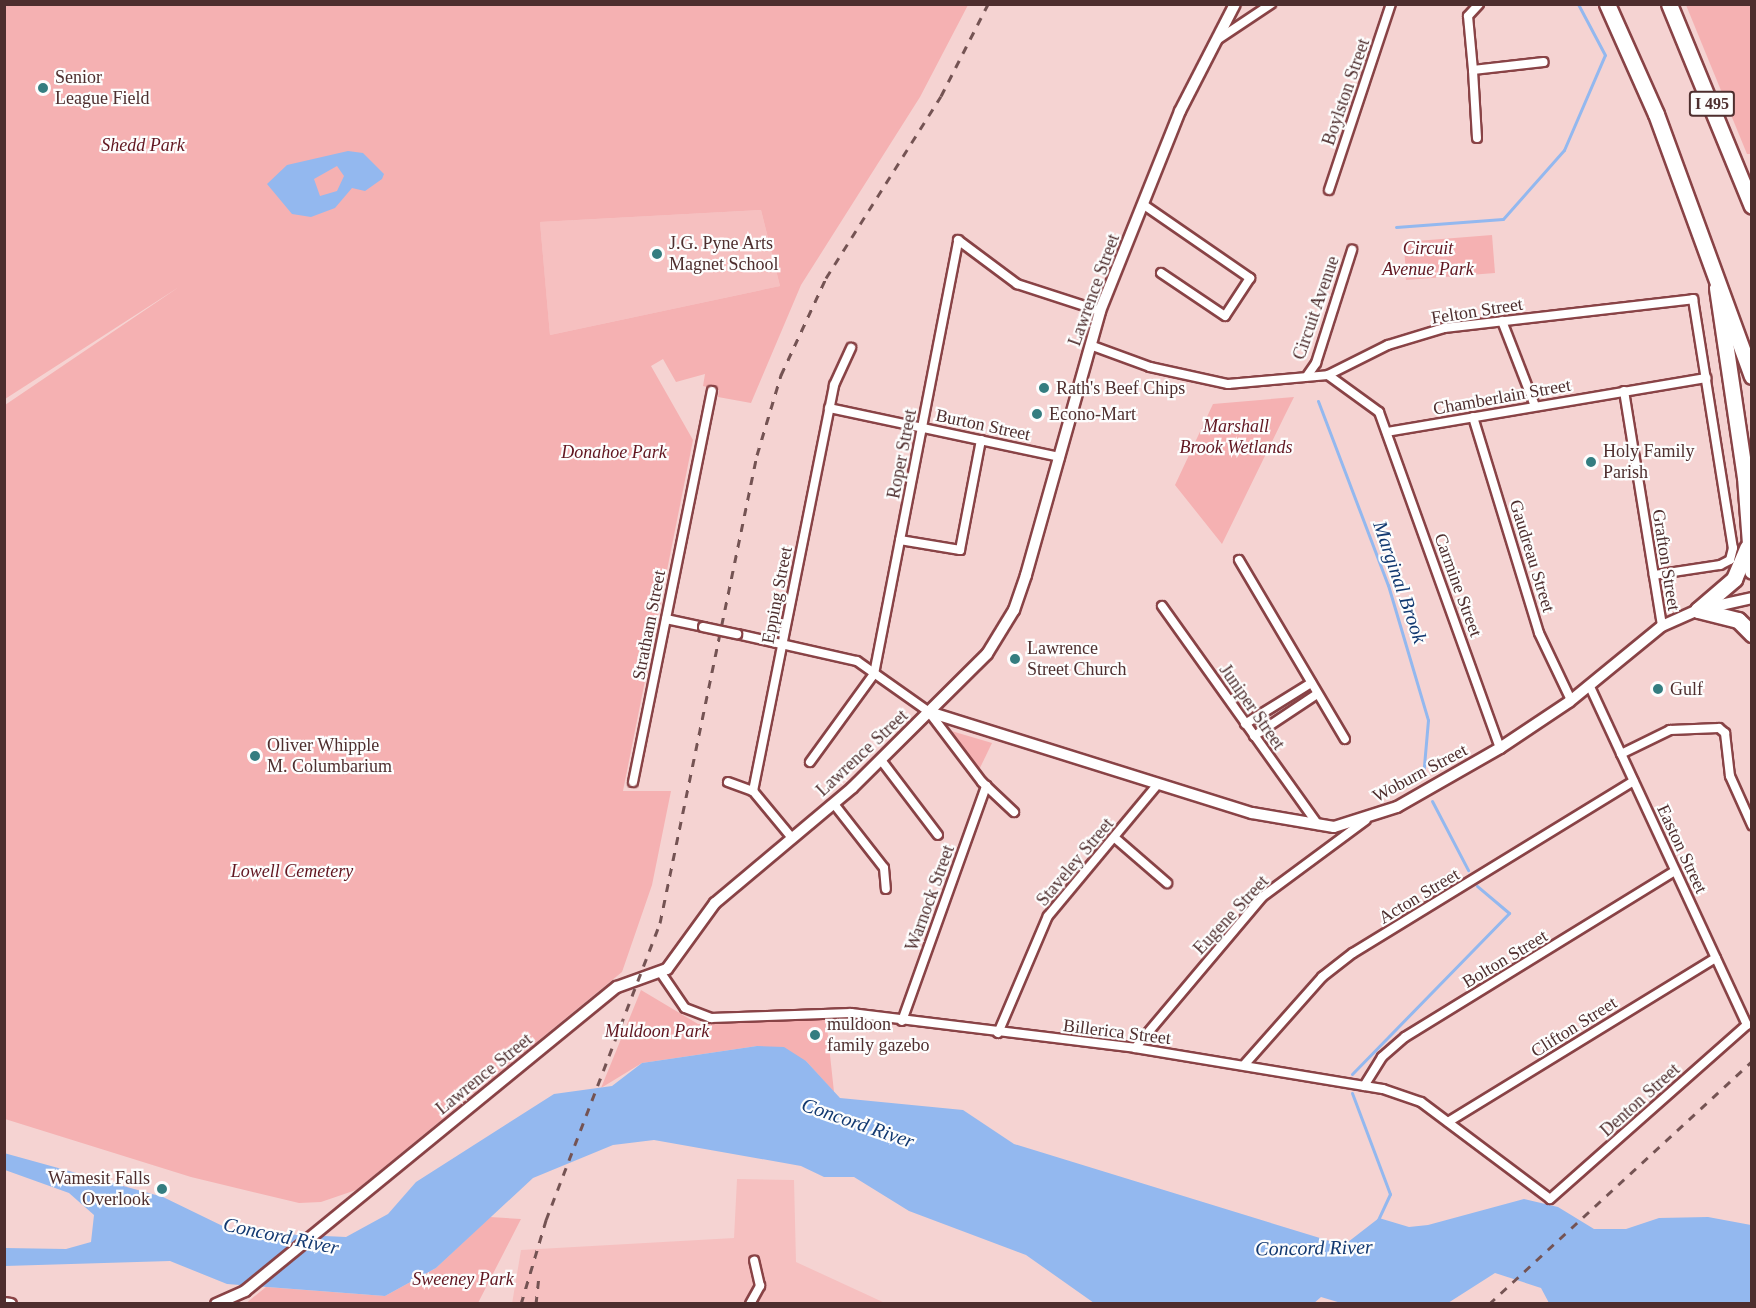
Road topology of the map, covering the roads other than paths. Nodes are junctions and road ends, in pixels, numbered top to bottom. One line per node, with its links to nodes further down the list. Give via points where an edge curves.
1 (1236, 4): 9 (main road, Lawrence Street)
2 (1271, 4): 9 (street)
3 (1391, 4): 14 (street, Boylston Street)
4 (1465, 4): 8 (street)
5 (1479, 4): 8 (street)
6 (1607, 4): 20 (highway, via 1656,114)
7 (1669, 4): 13 (highway, I 495)
8 (1468, 16): 11 (street)
9 (1216, 41): 16 (main road, Lawrence Street, via 1180,111)
10 (1544, 62): 11 (street)
11 (1473, 70): 12 (street)
12 (1476, 138)
13 (1731, 151): 15 (highway); 17 (highway, I 495)
14 (1329, 190)
15 (1752, 195)
16 (1144, 205): 19 (street, via 1251,278 1225,316); 21 (main road, Lawrence Street)
17 (1752, 206)
18 (1352, 250): 26 (street, Circuit Avenue, via 1316,363)
19 (1161, 273)
20 (1716, 276): 27 (highway); 38 (highway)
21 (1100, 311): 23 (main road, Lawrence Street); 34 (street, Roper Street, via 1017,284 958,240)
22 (1502, 321): 25 (street, Felton Street, via 1444,328 1388,345); 28 (street, Felton Street, via 1693,298); 31 (street)
23 (1090, 345): 26 (street, Felton Street, via 1150,367 1228,384); 37 (main road, Lawrence Street)
24 (851, 348): 32 (street, Epping Street, via 837,373)
25 (1328, 375): 26 (street, Felton Street); 35 (street, via 1379,412)
26 (1307, 376)
27 (1752, 376)
28 (1706, 378): 30 (street, Chamberlain Street); 42 (street, via 1733,548 1730,560 1720,566)
29 (712, 391): 46 (street, Stratham Street)
30 (1624, 391): 31 (street, Chamberlain Street); 42 (street, Grafton Street)
31 (1535, 406): 33 (street, Chamberlain Street)
32 (829, 408): 34 (street, Burton Street); 49 (street, Epping Street)
33 (1473, 417): 35 (street, Chamberlain Street); 54 (street, Gaudreau Street, via 1539,633)
34 (923, 428): 36 (street, Burton Street); 39 (street, Roper Street)
35 (1387, 432): 59 (street, Carmine Street)
36 (981, 440): 37 (street, Burton Street); 39 (street, via 960,550)
37 (1060, 457): 55 (main road, Lawrence Street, via 1014,610 987,654)
38 (1749, 532): 41 (highway); 45 (highway, via 1734,579)
39 (900, 540): 50 (street, Roper Street)
40 (1239, 560): 51 (street)
41 (1752, 571)
42 (1654, 575): 47 (street, Grafton Street)
43 (1752, 598): 45 (main road, Woburn Street)
44 (1162, 606): 56 (street, Juniper Street)
45 (1698, 610): 47 (main road, Woburn Street); 48 (highway, via 1731,617)
46 (666, 619): 49 (street, bridge); 64 (street, Stratham Street)
47 (1662, 626): 52 (main road, Woburn Street)
48 (1752, 634)
49 (783, 643): 50 (street, via 848,657); 68 (street, Epping Street)
50 (874, 674): 55 (street); 62 (street)
51 (1311, 683): 53 (street); 56 (street)
52 (1590, 686): 54 (main road, Woburn Street); 60 (street, Easton Street)
53 (1317, 694): 57 (street); 58 (street)
54 (1571, 700): 59 (main road, Woburn Street)
55 (929, 712): 61 (main road, Lawrence Street); 66 (main road, Woburn Street); 67 (street)
56 (1245, 724): 57 (street, Juniper Street)
57 (1254, 736): 72 (street, Juniper Street)
58 (1345, 739)
59 (1500, 748): 71 (main road, Woburn Street)
60 (1621, 754): 63 (street, Easton Street); 73 (street, via 1670,730 1719,728 1725,733 1730,776)
61 (881, 760): 69 (main road, Lawrence Street); 74 (street)
62 (810, 762)
63 (1634, 781): 77 (street, Easton Street); 86 (street, Acton Street, via 1353,953 1322,977)
64 (633, 782)
65 (728, 782): 68 (street)
66 (1158, 784): 72 (main road, Woburn Street, via 1284,822); 76 (street, Staveley Street)
67 (986, 786): 70 (street); 82 (street, Warnock Street)
68 (753, 791): 75 (street)
69 (834, 804): 75 (main road, Lawrence Street); 79 (street, via 884,868)
70 (1014, 812)
71 (1366, 820): 72 (main road, Woburn Street); 85 (street, Eugene Street, via 1262,897)
72 (1318, 825)
73 (1752, 825)
74 (938, 836)
75 (792, 838): 81 (main road, Lawrence Street, via 715,903)
76 (1115, 838): 78 (street); 84 (street, Staveley Street, via 1048,916)
77 (1675, 871): 80 (street, Easton Street); 87 (street, Bolton Street, via 1406,1037 1382,1057)
78 (1167, 883)
79 (886, 890)
80 (1716, 958): 83 (street, Easton Street); 88 (street, Clifton Street)
81 (661, 973): 82 (street, Billerica Street, via 678,1001 702,1016 837,1012); 93 (main road, Lawrence Street, via 628,980 610,992 245,1291)
82 (902, 1021): 84 (street, Billerica Street)
83 (1747, 1025): 89 (street, Denton Street)
84 (999, 1033): 85 (street, Billerica Street)
85 (1134, 1048): 86 (street, Billerica Street)
86 (1244, 1065): 87 (street, Billerica Street)
87 (1364, 1086): 88 (street, Billerica Street, via 1406,1095)
88 (1448, 1122): 89 (street, Billerica Street)
89 (1554, 1198)
90 (754, 1261): 94 (street, via 760,1286)
91 (4, 1303): 92 (main road)
92 (11, 1304)
93 (216, 1304)
94 (750, 1304)

